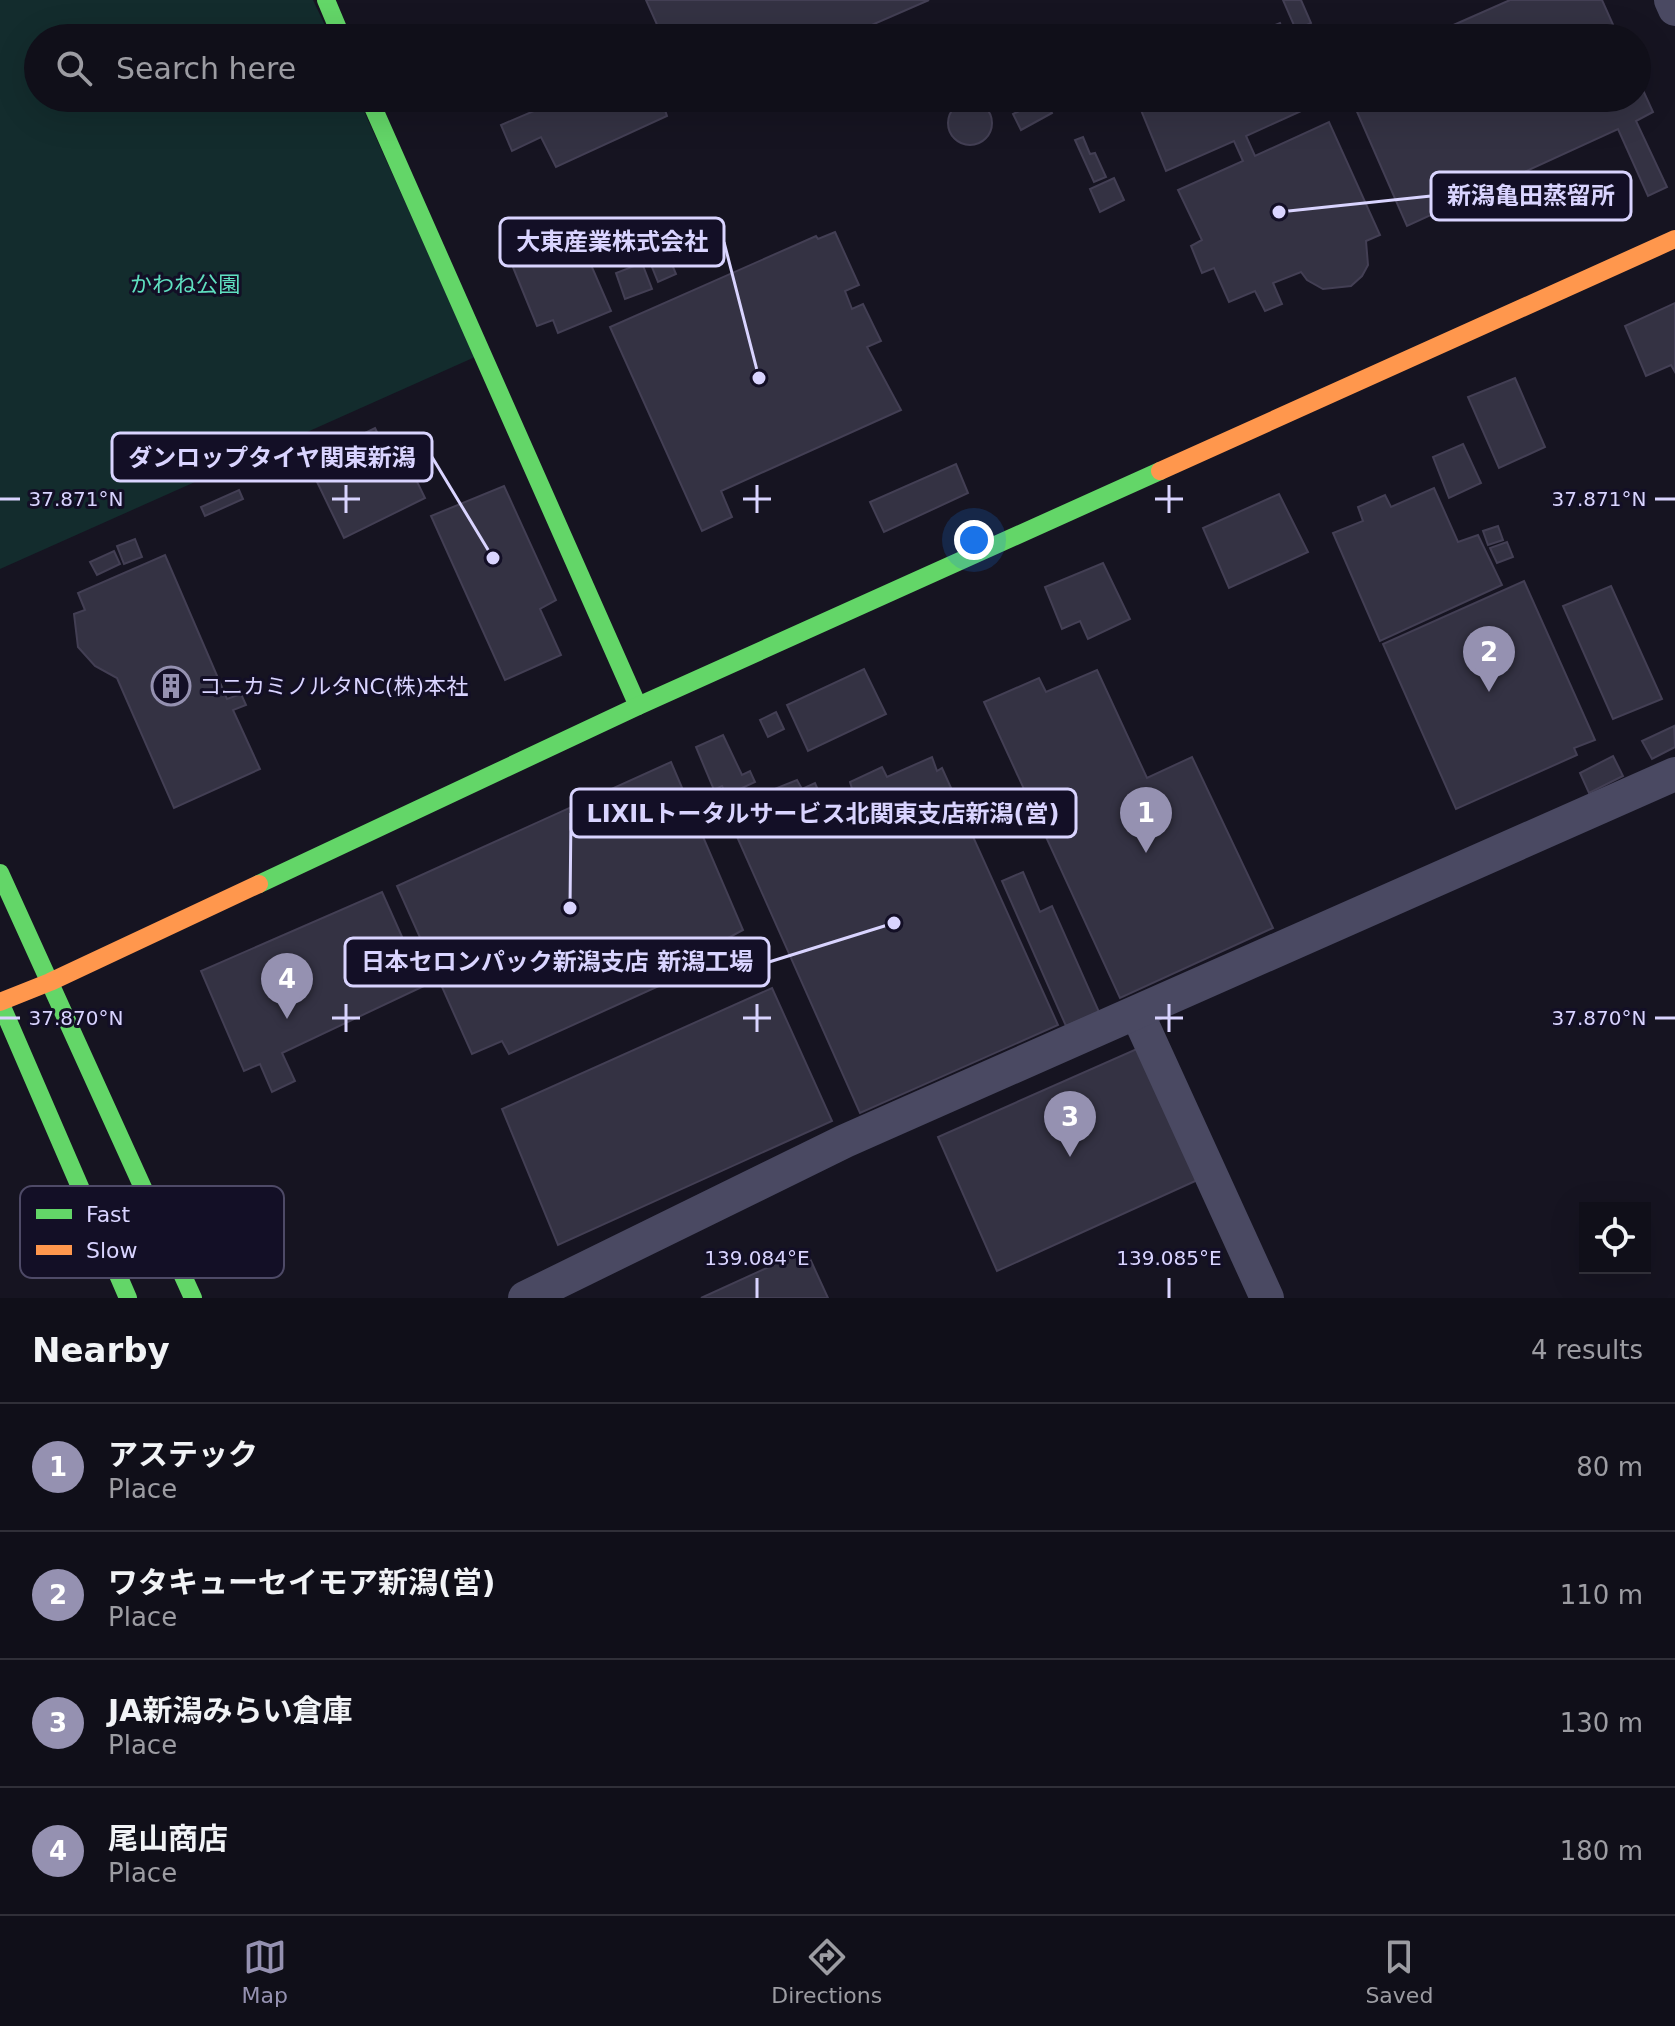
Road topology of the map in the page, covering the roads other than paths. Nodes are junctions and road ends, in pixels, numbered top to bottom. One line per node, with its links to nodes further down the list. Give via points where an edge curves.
1 (326, 0): 4 (street)
2 (1671, 0): 3 (street)
3 (1675, 9)
4 (336, 24)
5 (375, 112): 7 (street)
6 (1675, 239): 7 (street)
7 (638, 706): 10 (street)
8 (1675, 774): 12 (street)
9 (0, 873): 10 (street)
10 (50, 982): 11 (street); 14 (street)
11 (0, 1002): 13 (street)
12 (1137, 1013): 19 (street, via 845,1141); 20 (street)
13 (80, 1186)
14 (142, 1186)
15 (119, 1278): 17 (street)
16 (184, 1278): 18 (street)
17 (128, 1298)
18 (193, 1298)
19 (525, 1298)
20 (1267, 1298)

